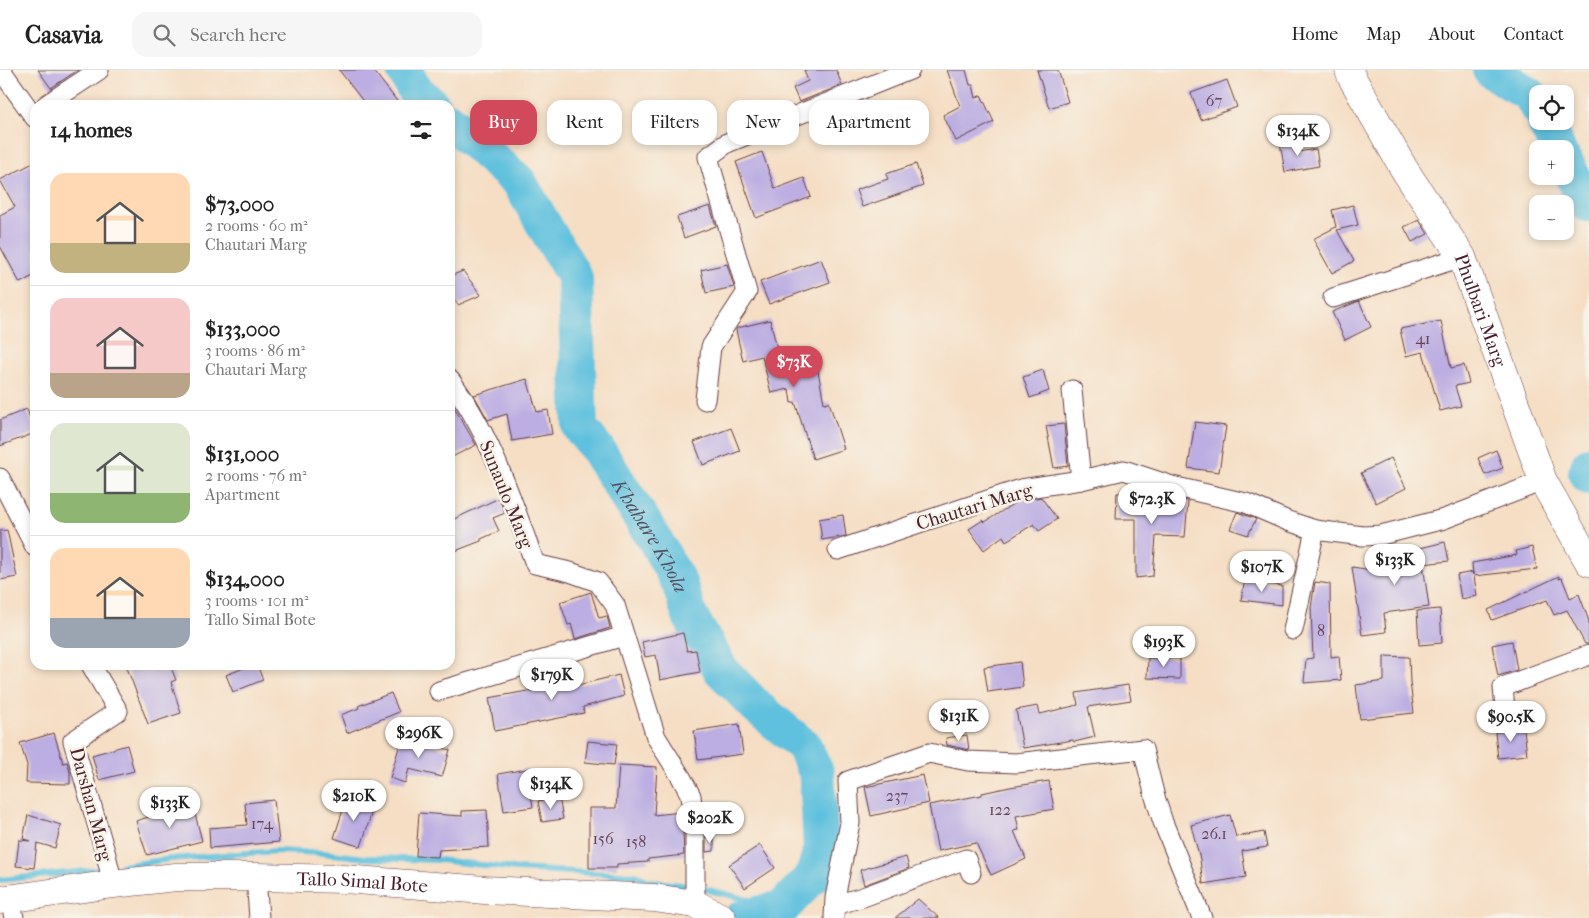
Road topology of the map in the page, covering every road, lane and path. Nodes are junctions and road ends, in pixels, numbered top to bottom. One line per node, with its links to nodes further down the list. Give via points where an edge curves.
1 (1, 70): 6 (street)
2 (99, 70): 5 (street)
3 (910, 70): 11 (street, via 727,143 708,157 747,292 711,347)
4 (1349, 70): 7 (main road, Phulbari Marg, via 1404,169)
5 (56, 100)
6 (30, 105)
7 (1462, 257): 8 (street); 14 (main road, Phulbari Marg)
8 (1333, 298)
9 (455, 387): 20 (street, Sunaulo Marg, via 480,428 535,564 598,582 615,605)
10 (1072, 390): 13 (street)
11 (705, 400)
12 (0, 478): 16 (street)
13 (1081, 480): 15 (street, Chautari Marg, via 1124,470 1172,486 1246,503); 17 (street, Chautari Marg, via 1021,489)
14 (1543, 481): 15 (street, Chautari Marg, via 1444,519 1381,535); 18 (main road, Phulbari Marg)
15 (1315, 530): 19 (street)
16 (30, 537)
17 (838, 550)
18 (1589, 562)
19 (1293, 630)
20 (624, 636): 23 (street); 30 (street, Sunaulo Marg, via 656,737 691,796)
21 (1589, 655): 24 (street, via 1503,687)
22 (94, 670): 27 (street, Darshan Marg, via 118,711 72,742)
23 (439, 691)
24 (1506, 720)
25 (971, 873): 29 (street, via 966,859)
26 (256, 877): 27 (main road, Tallo Simal Bote, via 176,878); 30 (main road, Tallo Simal Bote, via 344,879 654,898); 31 (street)
27 (113, 884): 28 (main road, Tallo Simal Bote)
28 (8, 906)
29 (834, 911): 32 (street, via 850,823 848,781 929,753 968,761 1016,764 1143,749 1155,797)
30 (710, 912)
31 (259, 918)
32 (1202, 918)

